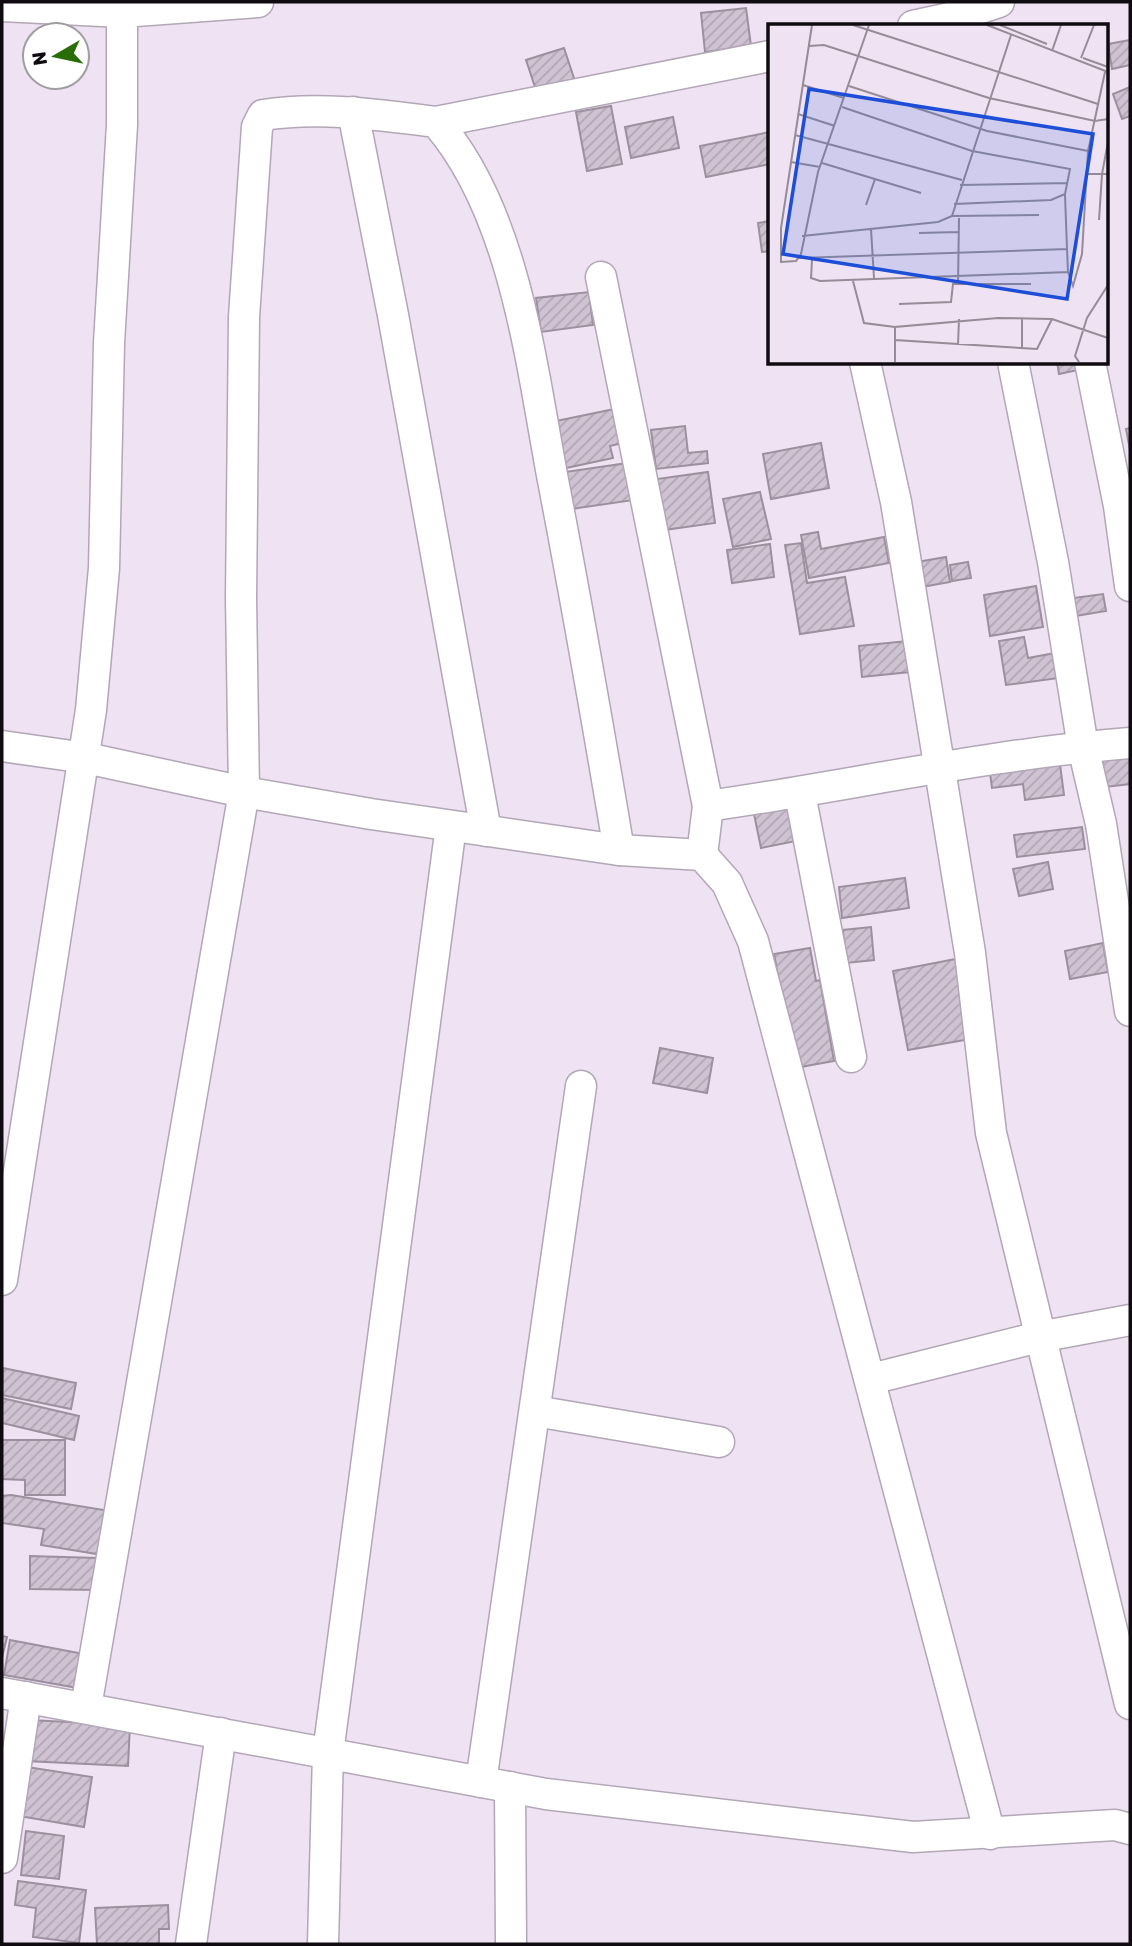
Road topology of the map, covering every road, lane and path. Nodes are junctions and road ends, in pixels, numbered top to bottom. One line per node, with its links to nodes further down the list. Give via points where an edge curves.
1 (258, 2): 4 (street)
2 (999, 2): 5 (street)
3 (2, 6): 4 (street)
4 (122, 12): 18 (street, via 104,568)
5 (951, 22): 6 (street)
6 (932, 24)
7 (768, 56): 9 (street)
8 (352, 112): 9 (street); 20 (street, via 286,111 263,115 257,127 244,331); 24 (street)
9 (436, 122): 25 (street, via 457,150 509,260 576,600)
10 (601, 277): 22 (street)
11 (866, 364): 19 (street, via 896,502)
12 (1013, 364): 17 (street)
13 (1090, 364): 14 (street)
14 (1130, 586)
15 (1130, 743): 17 (street)
16 (2, 746): 18 (street)
17 (1083, 747): 19 (street); 27 (street, via 1101,824)
18 (86, 758): 20 (street); 30 (street)
19 (939, 767): 21 (street); 32 (street, via 970,953 991,1133)
20 (244, 792): 23 (street); 38 (street)
21 (800, 794): 22 (street); 28 (street)
22 (708, 806): 26 (street)
23 (451, 825): 24 (street); 40 (street)
24 (486, 831): 25 (street)
25 (619, 850): 26 (street)
26 (702, 855): 33 (street, via 727,883 753,941)
27 (1130, 1011)
28 (851, 1057)
29 (581, 1086): 34 (street)
30 (2, 1280)
31 (1130, 1320): 32 (street)
32 (1040, 1337): 33 (street); 37 (street)
33 (871, 1379): 43 (street)
34 (535, 1411): 35 (street); 41 (street)
35 (719, 1442)
36 (14, 1695): 38 (street); 44 (street)
37 (1130, 1704)
38 (86, 1707): 39 (street)
39 (221, 1733): 40 (street); 45 (street)
40 (328, 1753): 41 (street); 46 (street)
41 (495, 1784): 43 (street, via 546,1794 913,1837); 47 (street)
42 (1130, 1829): 43 (street, via 1115,1825)
43 (989, 1834)
44 (2, 1858)
45 (191, 1944)
46 (323, 1944)
47 (511, 1944)

